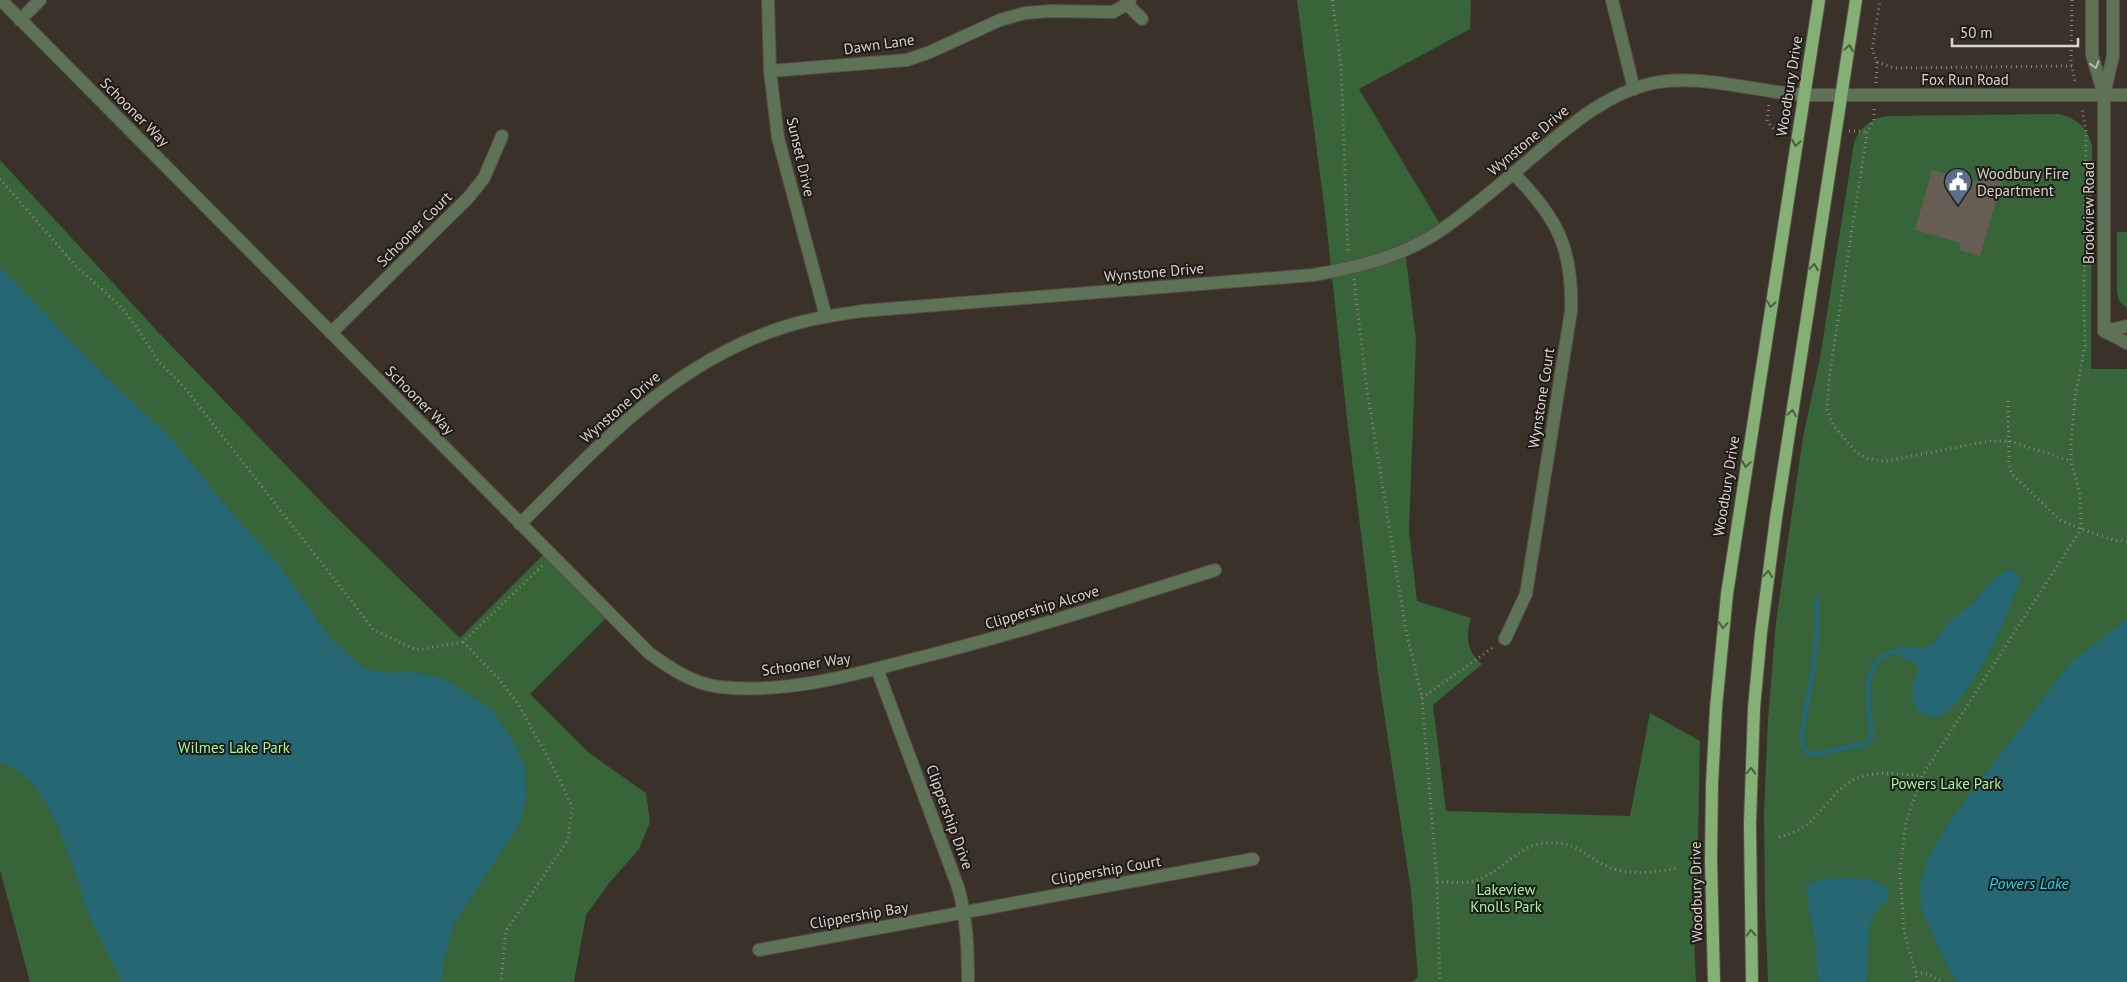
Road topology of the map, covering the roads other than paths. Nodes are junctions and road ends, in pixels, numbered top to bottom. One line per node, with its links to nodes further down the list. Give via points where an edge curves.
1 (1, 0): 11 (street, Schooner Way)
2 (40, 0): 11 (street)
3 (768, 0): 12 (street, Sunset Drive)
4 (1612, 0): 13 (street)
5 (1819, 0): 14 (main road, Woodbury Drive)
6 (1856, 0): 15 (main road, one-way to 6)
7 (2092, 0): 16 (street, one-way to 16, via 2092,55)
8 (2113, 0): 16 (street, via 2113,56)
9 (1128, 2): 10 (street); 12 (street, Dawn Lane, via 1113,12 1052,10 1025,13 1000,20 907,60)
10 (1142, 19)
11 (20, 20): 23 (street, Schooner Way)
12 (770, 71): 20 (street, Sunset Drive, via 778,138)
13 (1634, 89): 14 (street, Wynstone Drive, via 1655,82 1685,80); 19 (street, Wynstone Drive, via 1602,102)
14 (1804, 95): 15 (street, Fox Run Road); 33 (main road, Woodbury Drive, one-way to 33, via 1722,632 1711,822)
15 (1841, 95): 16 (street, Fox Run Road); 34 (main road, one-way to 15, via 1750,823 1761,633 1774,528)
16 (2104, 95): 17 (street, Fox Run Road); 22 (street, Brookview Road)
17 (2127, 95)
18 (502, 136): 23 (street, Schooner Court, via 484,178 468,198)
19 (1513, 173): 20 (street, Wynstone Drive, via 1435,234 1382,260 1351,268 1313,275 878,310); 27 (street, Wynstone Court, via 1548,214 1560,234 1572,287 1571,311 1526,594)
20 (826, 317): 25 (street, Wynstone Drive, via 781,328 745,342 682,376 628,418)
21 (2127, 326): 22 (street)
22 (2104, 331): 24 (street)
23 (331, 333): 25 (street, Schooner Way)
24 (2127, 343)
25 (520, 524): 28 (street, Schooner Way, via 649,653 695,681 719,687 782,687)
26 (1216, 570): 28 (street, Clippership Alcove, via 991,640)
27 (1505, 638)
28 (877, 669): 30 (street, Clippership Drive)
29 (1253, 859): 30 (street, Clippership Court)
30 (965, 912): 31 (street, Clippership Bay); 32 (street, Clippership Drive)
31 (759, 950)
32 (968, 982)
33 (1714, 982)
34 (1752, 982)

